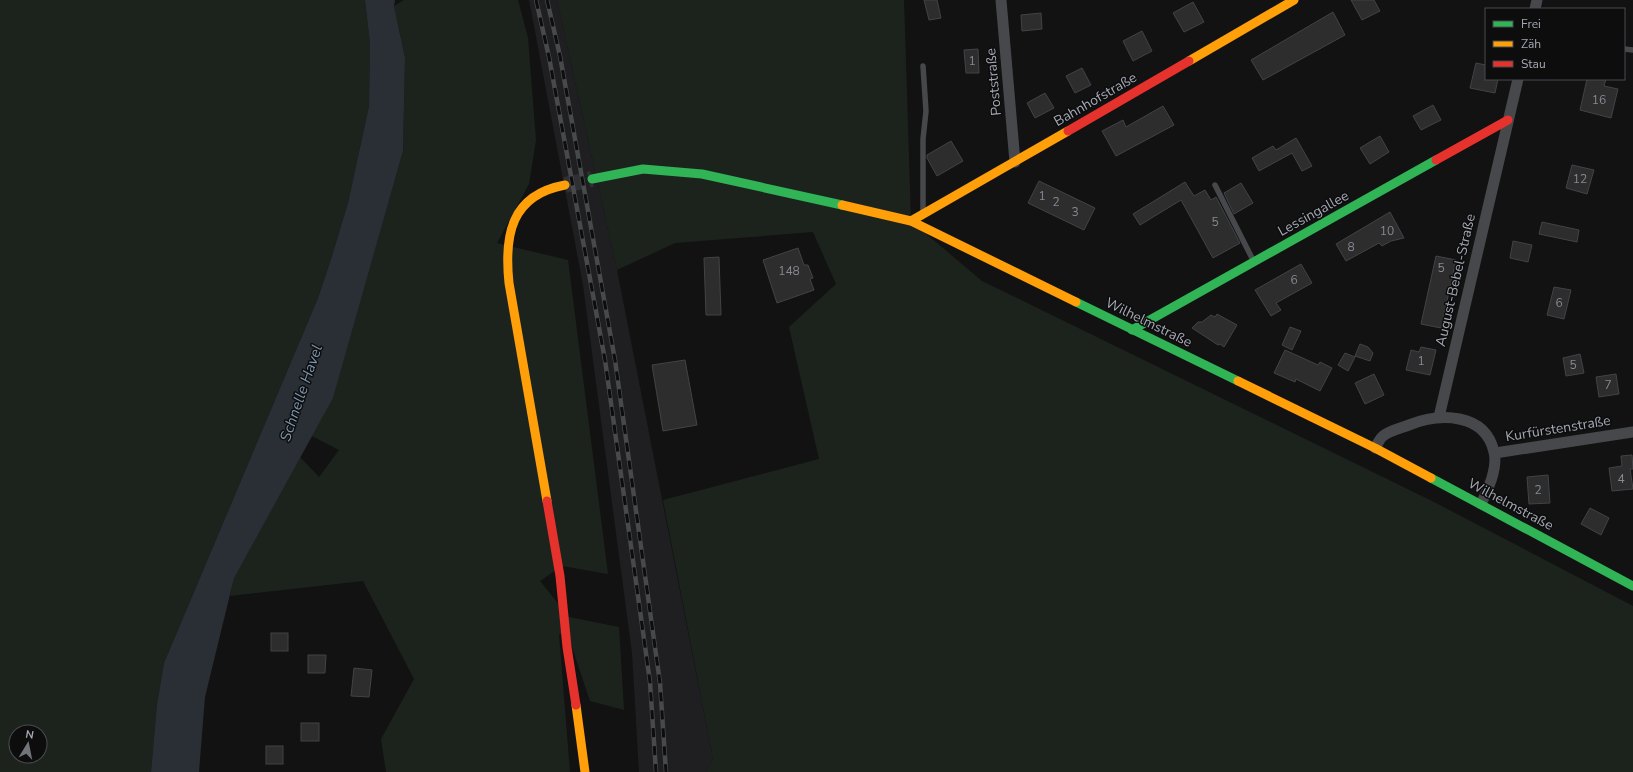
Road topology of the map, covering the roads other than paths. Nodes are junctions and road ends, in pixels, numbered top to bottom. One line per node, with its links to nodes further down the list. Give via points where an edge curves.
1 (1001, 0): 6 (street, Poststraße)
2 (1294, 0): 6 (street, Bahnhofstraße)
3 (923, 66): 10 (lane, via 926,111 923,139)
4 (1518, 80): 5 (street, August-Bebel-Straße)
5 (1508, 120): 12 (street, Lessingallee); 14 (street, August-Bebel-Straße)
6 (1015, 162): 10 (street, Bahnhofstraße)
7 (592, 179): 11 (street, Wilhelmstraße, via 643,169 702,174)
8 (565, 184): 20 (street, via 547,189 526,203 515,217 508,236 506,259 560,576 567,647)
9 (1215, 185): 12 (lane)
10 (923, 213): 11 (street, Bahnhofstraße)
11 (911, 221): 13 (street, Wilhelmstraße)
12 (1254, 262): 13 (street, Lessingallee)
13 (1132, 330): 16 (street, Wilhelmstraße)
14 (1439, 417): 16 (street, via 1420,421 1383,436); 17 (street, via 1463,419 1485,431)
15 (1633, 432): 17 (street, Kurfürstenstraße)
16 (1375, 448): 18 (street, Wilhelmstraße)
17 (1495, 453): 18 (street, Kurfürstenstraße, via 1488,491)
18 (1481, 504): 19 (street, Wilhelmstraße)
19 (1633, 586)
20 (585, 772)

